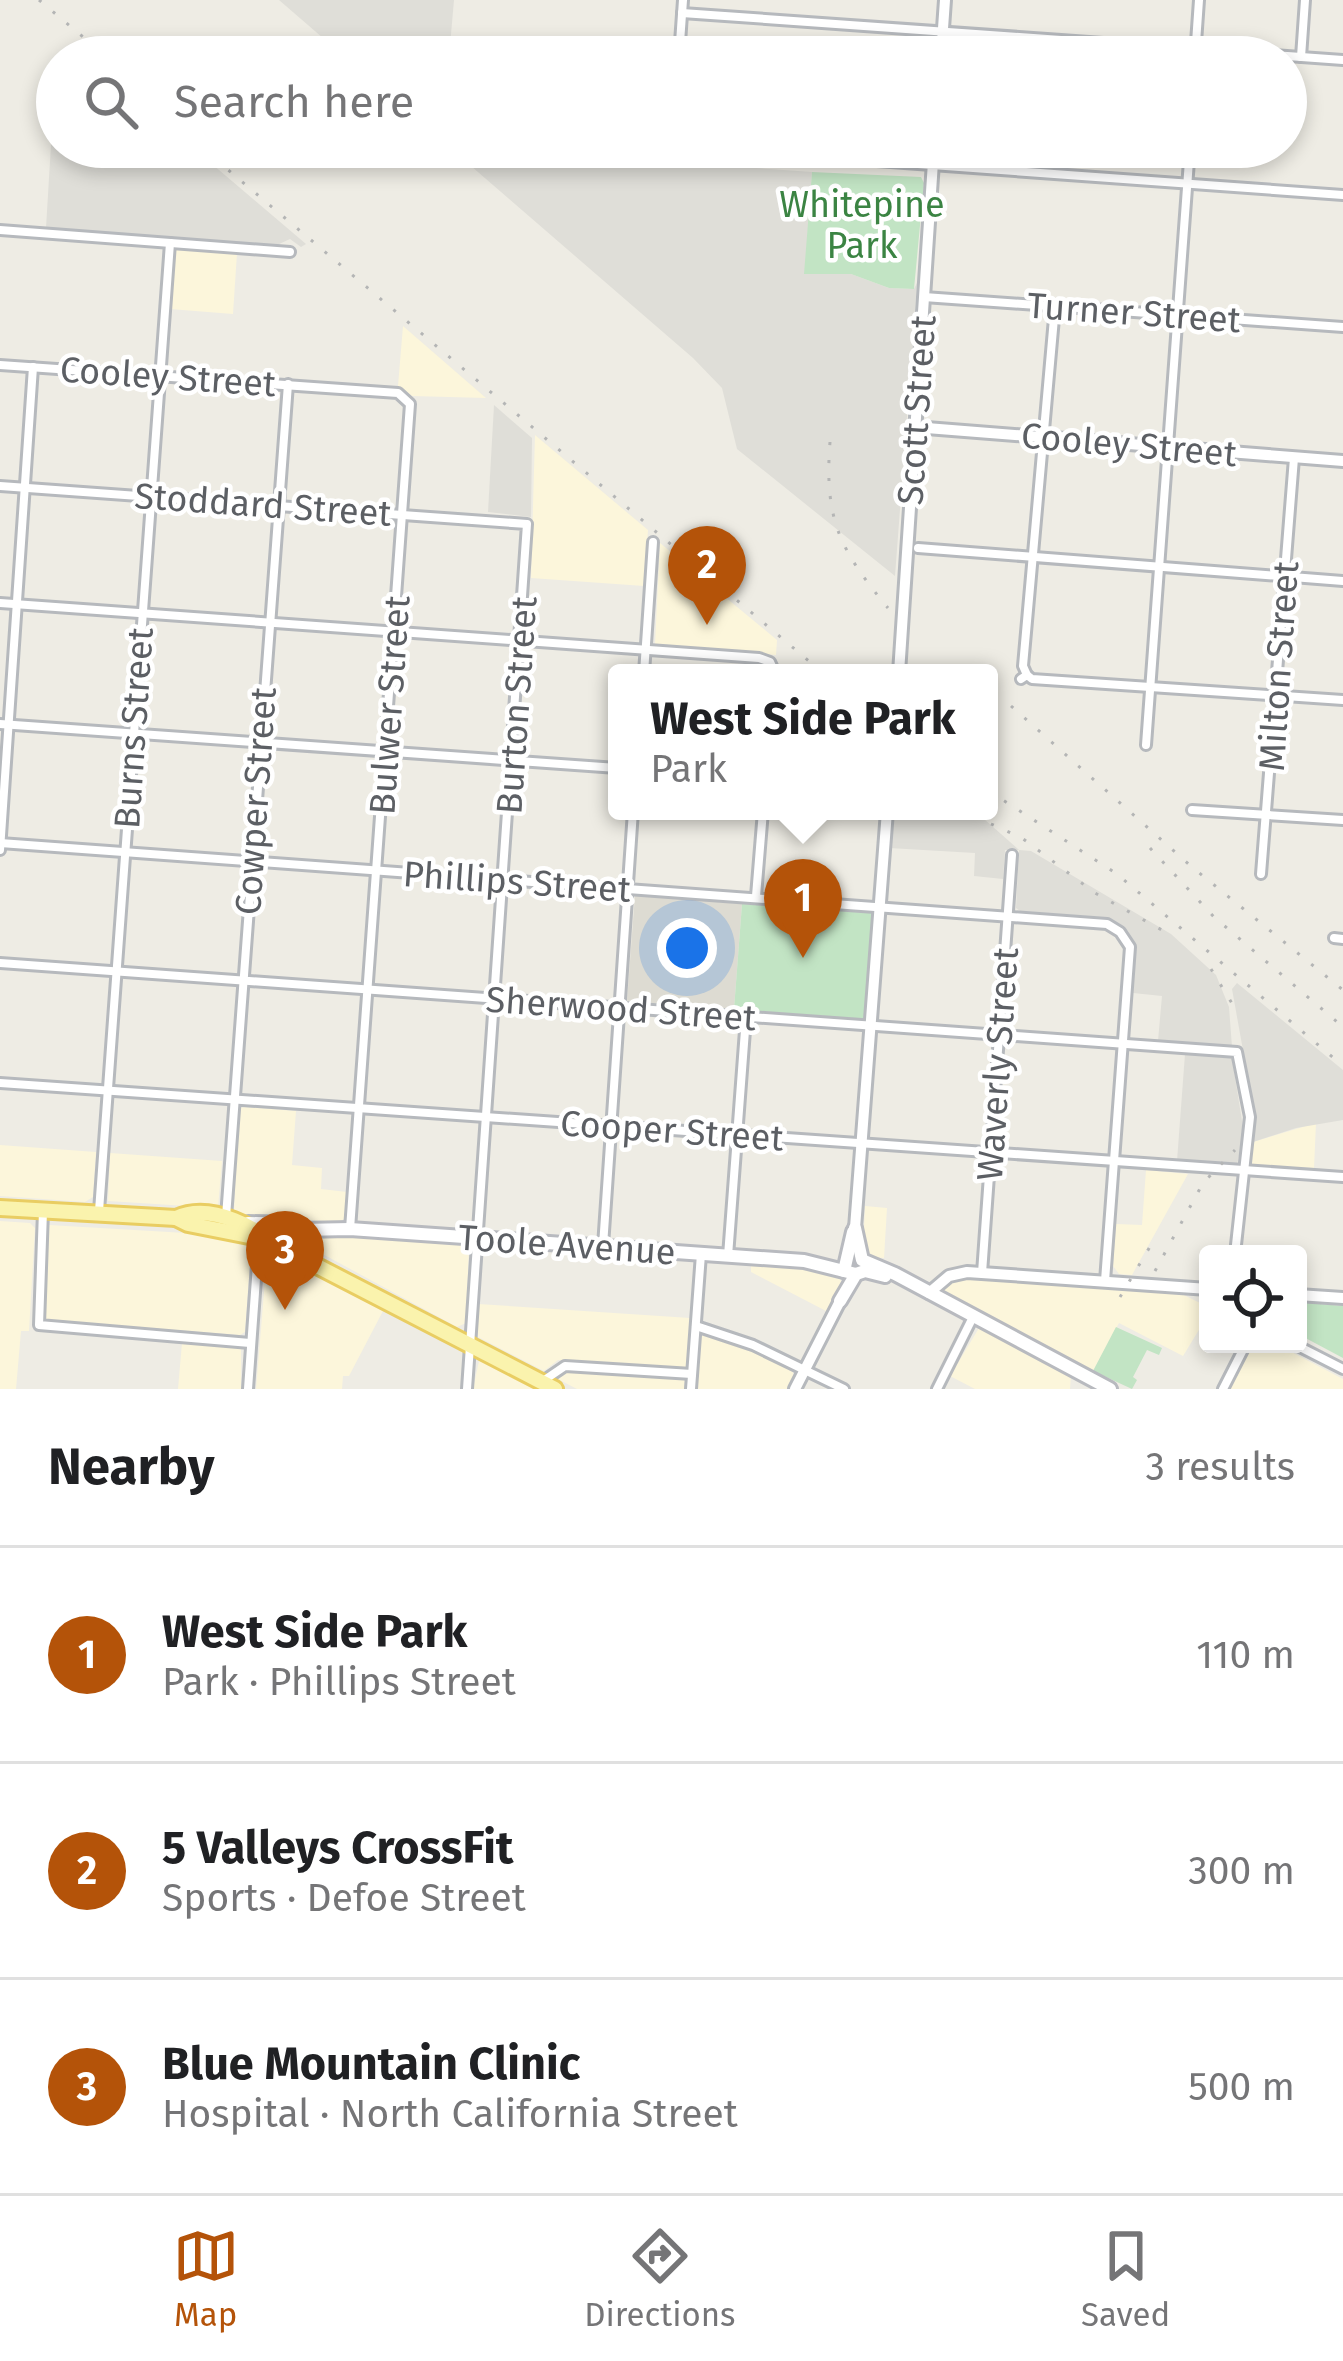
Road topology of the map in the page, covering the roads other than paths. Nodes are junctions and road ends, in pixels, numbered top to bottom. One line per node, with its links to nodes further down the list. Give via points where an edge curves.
1 (683, 0): 5 (street)
2 (945, 0): 6 (street)
3 (1199, 0): 10 (street)
4 (1305, 0): 11 (street)
5 (682, 13): 6 (street); 7 (street)
6 (943, 32): 8 (street); 9 (street)
7 (680, 36)
8 (943, 36)
9 (994, 36)
10 (1197, 36)
11 (1302, 36)
12 (1307, 57): 13 (street)
13 (1343, 60)
14 (933, 168): 22 (street, Scott Street)
15 (986, 168): 17 (street)
16 (1188, 168): 17 (street)
17 (1187, 183): 18 (street); 24 (street)
18 (1343, 195)
19 (0, 230): 20 (street)
20 (170, 243): 21 (street); 28 (street, Burns Street)
21 (290, 252)
22 (924, 297): 23 (street, Turner Street); 31 (street, Scott Street)
23 (1055, 306): 24 (street, Turner Street); 32 (street)
24 (1177, 315): 25 (street, Turner Street); 33 (street)
25 (1343, 327)
26 (0, 365): 27 (street, Cooley Street)
27 (33, 367): 28 (street, Cooley Street); 37 (street)
28 (160, 375): 29 (street, Cooley Street); 38 (street, Burns Street)
29 (287, 384): 30 (street, Cooley Street); 39 (street, Cowper Street)
30 (406, 398): 40 (street, Bulwer Street)
31 (914, 427): 32 (street, Cooley Street); 57 (street, Scott Street)
32 (1043, 436): 33 (street, Cooley Street); 44 (street)
33 (1166, 448): 34 (street, Cooley Street); 45 (street)
34 (1294, 458): 35 (street, Cooley Street); 46 (street, Milton Street)
35 (1343, 461)
36 (0, 486): 37 (street, Stoddard Street)
37 (26, 488): 38 (street, Stoddard Street); 49 (street)
38 (151, 496): 39 (street, Stoddard Street); 50 (street, Burns Street)
39 (277, 505): 40 (street, Stoddard Street); 51 (street, Cowper Street)
40 (404, 514): 41 (street, Stoddard Street); 52 (street, Bulwer Street)
41 (526, 524): 53 (street, Burton Street)
42 (653, 542): 54 (street)
43 (918, 548): 44 (street)
44 (1032, 558): 45 (street); 58 (street, via 1024,677)
45 (1160, 568): 46 (street); 58 (street)
46 (1284, 577): 47 (street); 59 (street, Milton Street)
47 (1343, 581)
48 (0, 603): 49 (street)
49 (16, 604): 50 (street); 61 (street)
50 (142, 613): 51 (street); 62 (street, Burns Street)
51 (268, 622): 52 (street); 63 (street, Cowper Street)
52 (395, 633): 53 (street); 65 (street, Bulwer Street)
53 (520, 642): 54 (street); 66 (street, Burton Street)
54 (646, 650): 55 (street); 56 (street)
55 (645, 664)
56 (767, 664)
57 (900, 664)
58 (1150, 686): 59 (street); 64 (street)
59 (1275, 695): 60 (street); 69 (street, Milton Street)
60 (1343, 700)
61 (4, 725): 62 (street); 74 (street)
62 (133, 734): 63 (street); 75 (street, Burns Street)
63 (260, 742): 65 (street); 77 (street, Cowper Street)
64 (1147, 746)
65 (386, 751): 66 (street); 78 (street, Bulwer Street)
66 (512, 760): 67 (street); 80 (street, Burton Street)
67 (608, 767)
68 (1192, 810): 69 (street)
69 (1267, 815): 73 (street); 79 (street, Milton Street)
70 (632, 820): 81 (street)
71 (762, 820): 82 (street)
72 (886, 820): 83 (street)
73 (1343, 820)
74 (0, 846): 75 (street, Phillips Street)
75 (124, 852): 77 (street, Phillips Street); 86 (street, Burns Street)
76 (1012, 855): 84 (street, Waverly Street)
77 (250, 862): 78 (street, Phillips Street); 87 (street, Cowper Street)
78 (376, 872): 80 (street, Phillips Street); 88 (street, Bulwer Street)
79 (1261, 874)
80 (503, 880): 81 (street, Phillips Street); 89 (street, Burton Street)
81 (627, 888): 82 (street, Phillips Street); 90 (street)
82 (756, 896): 83 (street, Phillips Street)
83 (880, 907): 84 (street, Phillips Street); 92 (street)
84 (1007, 916): 93 (street, Waverly Street); 94 (street, Phillips Street, via 1120,932 1130,947)
85 (0, 963): 86 (street, Sherwood Street)
86 (116, 972): 87 (street, Sherwood Street); 96 (street, Burns Street)
87 (242, 982): 88 (street, Sherwood Street); 97 (street, Cowper Street)
88 (369, 991): 89 (street, Sherwood Street); 98 (street, Bulwer Street)
89 (494, 1000): 90 (street, Sherwood Street); 99 (street, Burton Street)
90 (619, 1008): 91 (street, Sherwood Street); 100 (street)
91 (746, 1017): 92 (street, Sherwood Street); 101 (street)
92 (871, 1026): 93 (street, Sherwood Street); 102 (street)
93 (998, 1035): 94 (street, Sherwood Street); 103 (street, Waverly Street)
94 (1124, 1044): 104 (street); 105 (street, Sherwood Street, via 1240,1055 1250,1117)
95 (0, 1083): 96 (street, Cooper Street)
96 (108, 1091): 97 (street, Cooper Street); 109 (street, Burns Street)
97 (233, 1099): 98 (street, Cooper Street); 111 (street, Cowper Street)
98 (359, 1108): 99 (street, Cooper Street); 114 (street, Bulwer Street)
99 (485, 1116): 100 (street, Cooper Street); 115 (street, Burton Street)
100 (613, 1126): 101 (street, Cooper Street); 118 (street)
101 (737, 1136): 102 (street, Cooper Street); 120 (street)
102 (862, 1145): 103 (street, Cooper Street); 113 (street)
103 (992, 1153): 104 (street, Cooper Street); 122 (street, Waverly Street)
104 (1114, 1161): 105 (street, Cooper Street); 123 (street)
105 (1242, 1173): 106 (street, Cooper Street); 117 (street)
106 (1343, 1178)
107 (0, 1208): 108 (main road)
108 (44, 1210): 109 (main road); 133 (street, via 39,1325)
109 (99, 1213): 110 (main road)
110 (176, 1218): 111 (main road); 116 (main road)
111 (231, 1220): 112 (main road, Toole Avenue); 116 (main road)
112 (330, 1228): 114 (main road, Toole Avenue); 116 (main road, Toole Avenue)
113 (855, 1228): 121 (main road)
114 (350, 1229): 115 (main road, Toole Avenue)
115 (477, 1238): 118 (main road, Toole Avenue); 134 (street, Burton Street)
116 (270, 1239): 133 (street, via 258,1251); 134 (main road)
117 (1236, 1245)
118 (603, 1247): 119 (main road, Toole Avenue)
119 (701, 1254): 120 (main road, Toole Avenue); 132 (street)
120 (728, 1256): 121 (main road, Toole Avenue)
121 (853, 1265): 126 (main road); 130 (main road)
122 (982, 1273): 123 (street); 126 (street, via 949,1276)
123 (1106, 1281): 124 (street)
124 (1189, 1288): 125 (street); 127 (street)
125 (1199, 1289)
126 (929, 1293): 131 (main road)
127 (1199, 1294)
128 (1307, 1296): 129 (street)
129 (1343, 1298)
130 (840, 1301): 137 (street)
131 (974, 1317): 146 (street); 147 (main road)
132 (696, 1326): 137 (street); 139 (street)
133 (250, 1343): 141 (street)
134 (471, 1345): 140 (main road); 142 (street, Burton Street)
135 (1307, 1351): 138 (street)
136 (1241, 1353): 148 (street)
137 (806, 1369): 144 (street); 145 (street)
138 (1343, 1370)
139 (692, 1374): 140 (street, via 565,1366); 143 (street)
140 (548, 1386)
141 (248, 1389)
142 (467, 1389)
143 (691, 1389)
144 (795, 1389)
145 (844, 1389)
146 (937, 1389)
147 (1110, 1389)
148 (1223, 1389)

